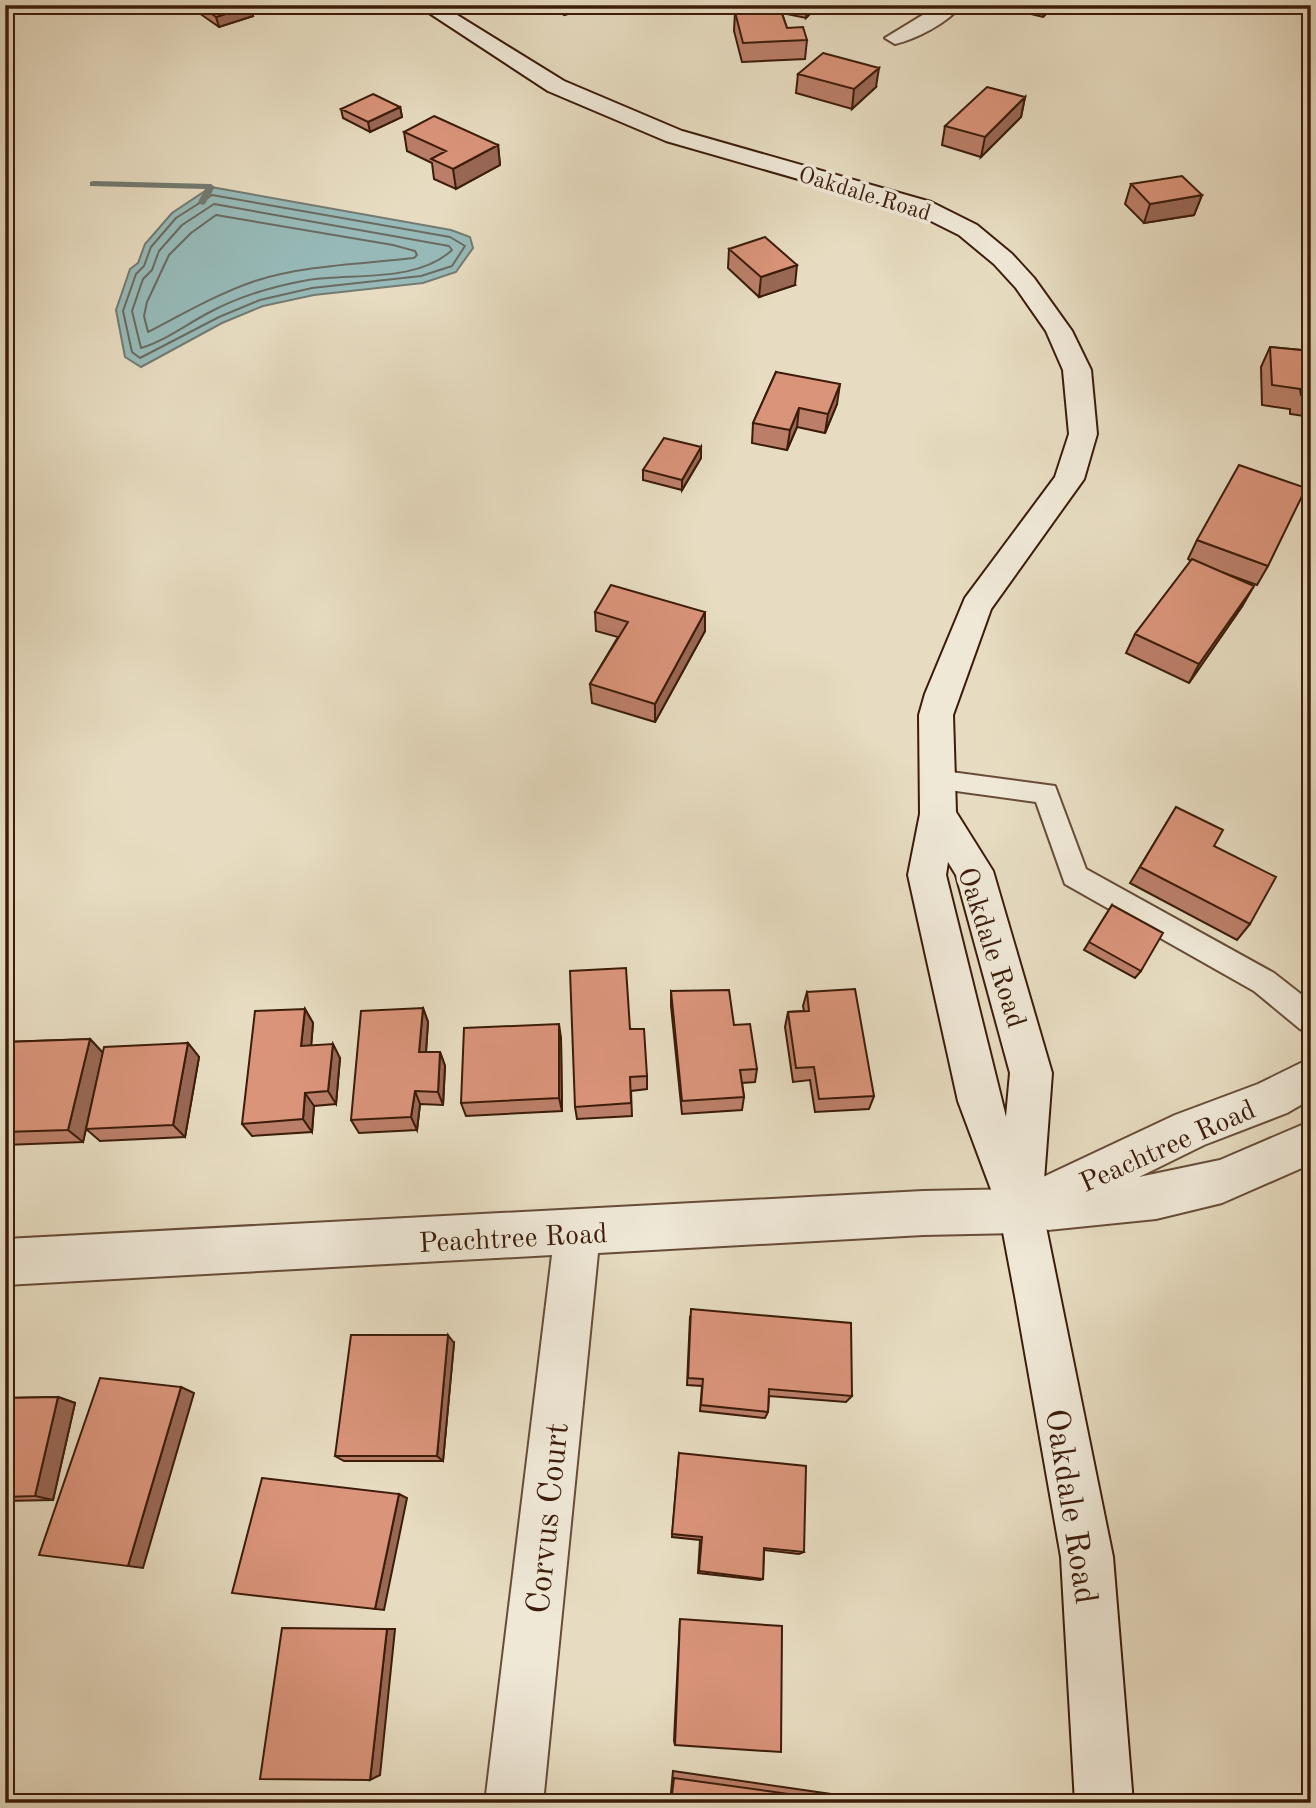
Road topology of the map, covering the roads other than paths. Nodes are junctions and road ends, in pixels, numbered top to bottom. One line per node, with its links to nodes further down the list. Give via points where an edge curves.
1 (426, 5): 4 (main road, Oakdale Road, via 556,86 674,136 922,207 968,230 1010,267 1059,331 1077,370 1083,434 1069,479 976,606 936,715)
2 (952, 5): 3 (main road)
3 (895, 38)
4 (937, 797): 5 (lane, via 1046,793 1075,876 1264,982); 8 (main road, Oakdale Road, via 927,875 979,1101); 8 (main road, Oakdale Road, via 974,871 1031,1073)
5 (1311, 1020)
6 (1311, 1077): 8 (main road, Peachtree Road, via 1272,1100 1190,1130)
7 (1311, 1142): 8 (main road, Peachtree Road, via 1222,1181 1156,1198)
8 (1021, 1211): 9 (main road, Peachtree Road); 12 (main road, Oakdale Road, via 1087,1557)
9 (577, 1233): 10 (main road, Peachtree Road); 11 (main road, Corvus Court)
10 (5, 1262)
11 (514, 1803)
12 (1104, 1803)

